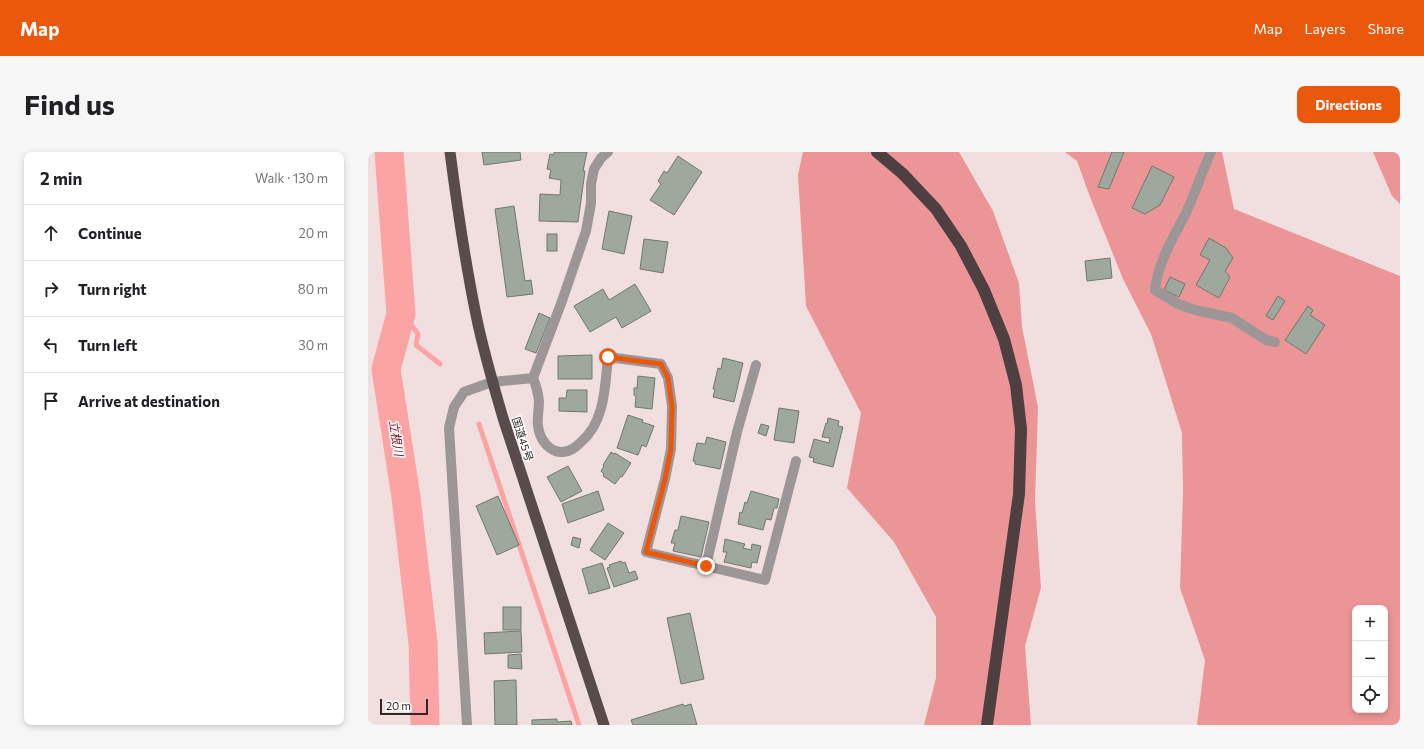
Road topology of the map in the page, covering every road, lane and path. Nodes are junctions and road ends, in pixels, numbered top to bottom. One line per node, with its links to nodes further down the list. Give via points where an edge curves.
1 (450, 152): 8 (highway, 国道45号, via 476,315)
2 (608, 152): 7 (street, via 594,169 586,231)
3 (877, 152): 13 (highway, via 903,174 936,209 962,246 1004,339 1016,385 1021,429 1019,494)
4 (1211, 152): 5 (street, via 1161,261 1154,290 1178,304 1232,318 1266,340)
5 (1275, 342)
6 (756, 365): 10 (street, via 737,432)
7 (533, 378): 8 (street); 10 (street, via 538,392 537,419 541,436 548,448 560,452 571,450 585,439 596,424 602,406 608,357 661,364 668,378 672,406 671,449 646,552)
8 (492, 382): 11 (street, via 464,392 454,407 448,428); 12 (highway, 国道45号)
9 (796, 461): 10 (street, via 764,580)
10 (706, 566)
11 (467, 725)
12 (604, 725)
13 (987, 725)

